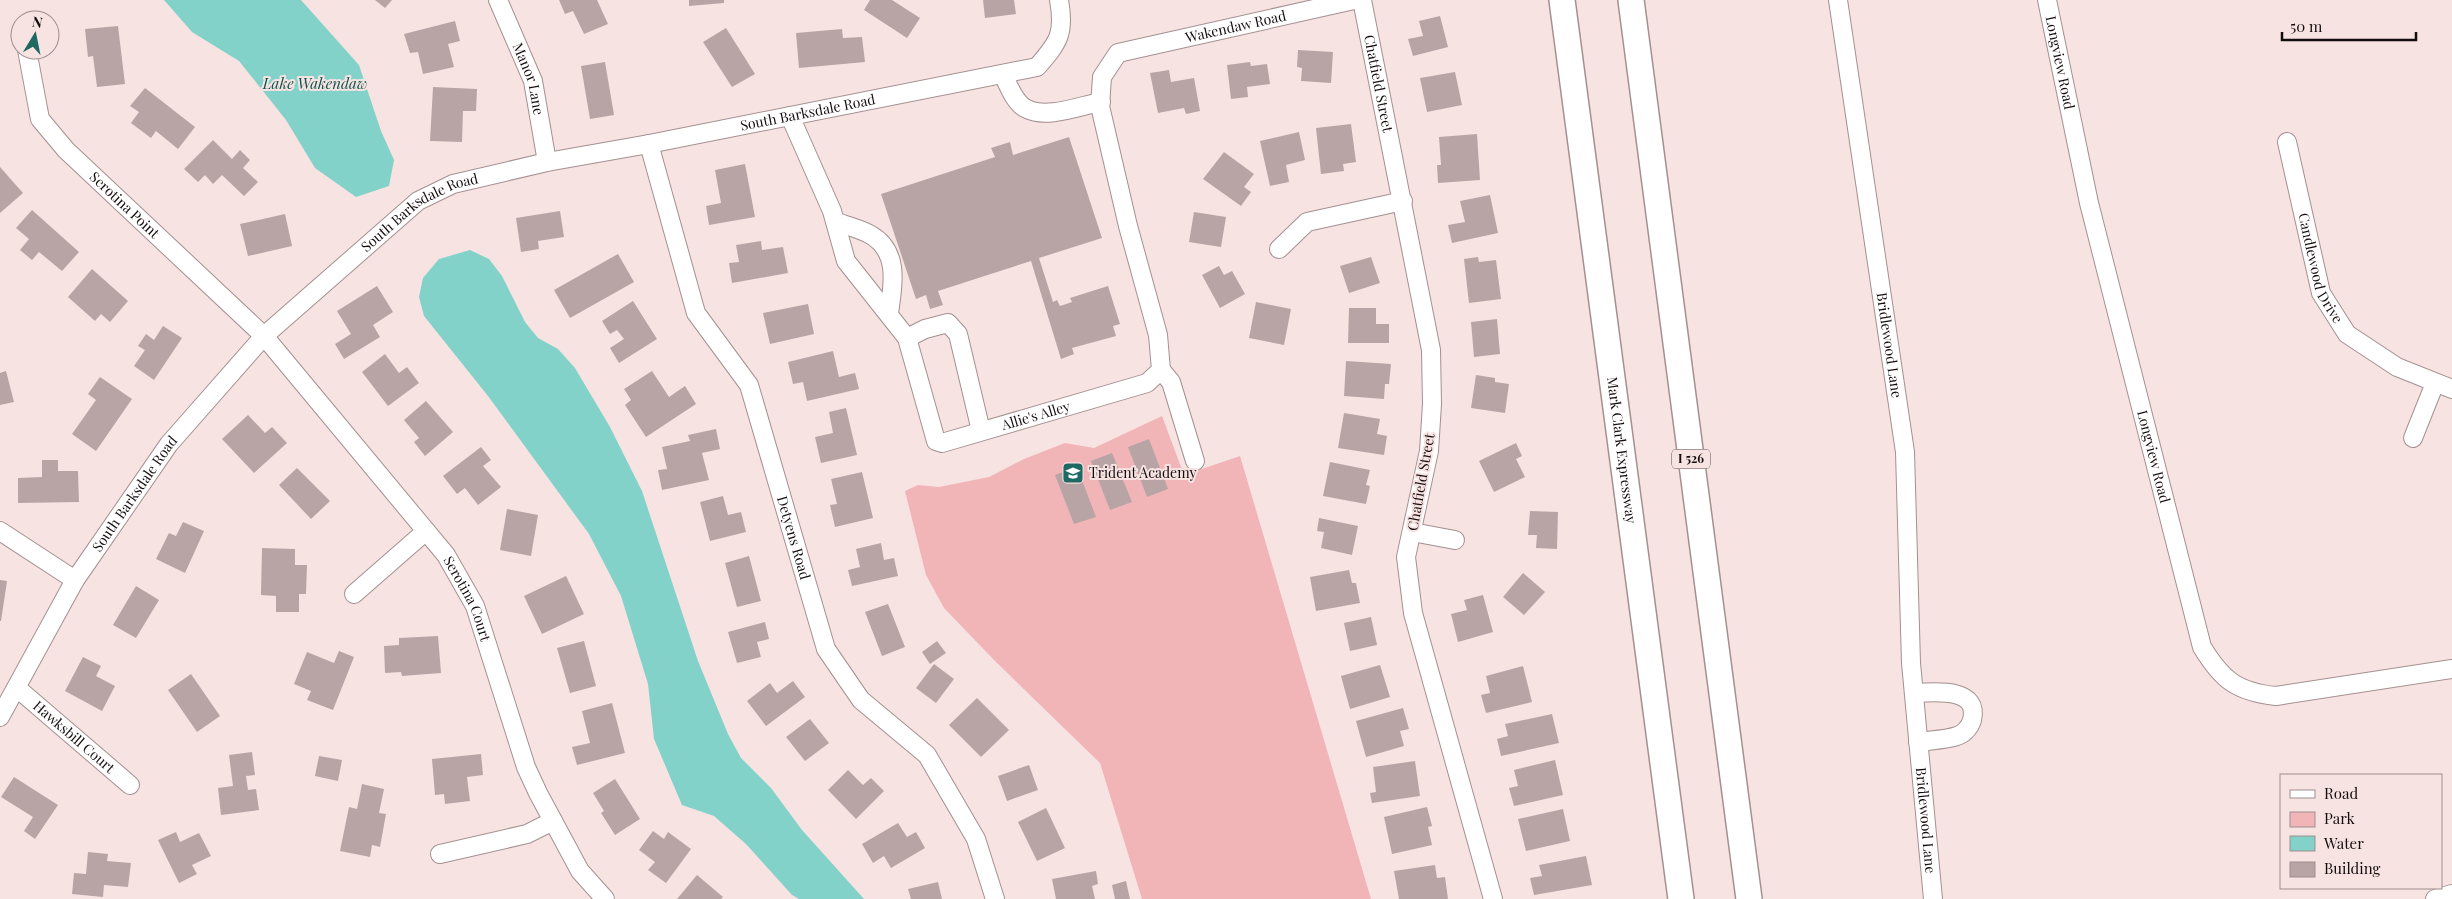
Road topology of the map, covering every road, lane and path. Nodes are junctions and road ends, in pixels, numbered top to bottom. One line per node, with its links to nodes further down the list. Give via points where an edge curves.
1 (498, 0): 15 (street, Manor Lane, via 533,81)
2 (1059, 0): 10 (street, South Barksdale Road, via 1063,20 1056,46 1037,67)
3 (1354, 0): 11 (street, Wakendaw Road, via 1118,53 1102,77)
4 (1362, 0): 16 (street, Chatfield Street)
5 (1562, 0): 46 (highway, Mark Clark Expressway)
6 (1838, 0): 36 (street, Bridlewood Lane, via 1904,452)
7 (2047, 0): 34 (street, Longview Road, via 2091,213 2202,647 2216,670 2252,694 2276,696)
8 (1633, 10): 47 (highway, I 526)
9 (29, 60): 20 (street, Serotina Point, via 40,119 66,150)
10 (1003, 74): 11 (street, via 1012,94 1026,109 1045,113); 12 (street, South Barksdale Road)
11 (1100, 102): 22 (street, via 1128,226 1158,334)
12 (790, 116): 14 (street, South Barksdale Road); 17 (street, Allie's Alley)
13 (2287, 142): 23 (street, Candlewood Drive, via 2321,293 2347,334 2397,367)
14 (649, 144): 15 (street, South Barksdale Road); 44 (street, Detyens Road, via 696,314 749,385 826,649 861,700 927,755 976,839)
15 (547, 162): 20 (street, South Barksdale Road, via 453,184 418,201)
16 (1403, 201): 18 (street, via 1307,222); 30 (street, Chatfield Street, via 1430,350 1431,377 1429,451)
17 (835, 221): 19 (street, Allie's Alley, via 846,261); 19 (street, via 872,235 887,250 894,276)
18 (1279, 249)
19 (889, 313): 21 (street, Allie's Alley)
20 (264, 336): 29 (street, Serotina Court); 32 (street, South Barksdale Road, via 169,444)
21 (907, 338): 25 (street, Allie's Alley, via 936,441 942,443); 25 (street, via 948,323 958,334)
22 (1161, 370): 25 (street, Allie's Alley, via 1147,383); 27 (street, via 1171,382)
23 (2435, 384): 24 (street, Candlewood Drive); 26 (street)
24 (2452, 389)
25 (981, 432)
26 (2413, 438)
27 (1195, 461)
28 (0, 531): 32 (street)
29 (426, 531): 33 (street); 40 (street, Serotina Court, via 446,555 475,606 526,767)
30 (1412, 532): 31 (street); 45 (street, Chatfield Street, via 1406,557 1413,613)
31 (1455, 540)
32 (75, 580): 35 (street, South Barksdale Road)
33 (354, 594)
34 (2452, 669)
35 (17, 688): 37 (street, South Barksdale Road); 39 (street, Hawksbill Court)
36 (1914, 693): 38 (street, Bridlewood Lane); 38 (street, via 1959,694 1969,700 1973,710 1972,722 1958,736)
37 (0, 717)
38 (1918, 742): 48 (street, Bridlewood Lane)
39 (130, 785)
40 (553, 821): 41 (street, via 527,834); 43 (street, Serotina Court, via 580,871)
41 (440, 854)
42 (2452, 894): 49 (street)
43 (605, 899)
44 (995, 899)
45 (1493, 899)
46 (1681, 899)
47 (1749, 899)
48 (1933, 899)
49 (2435, 899)

